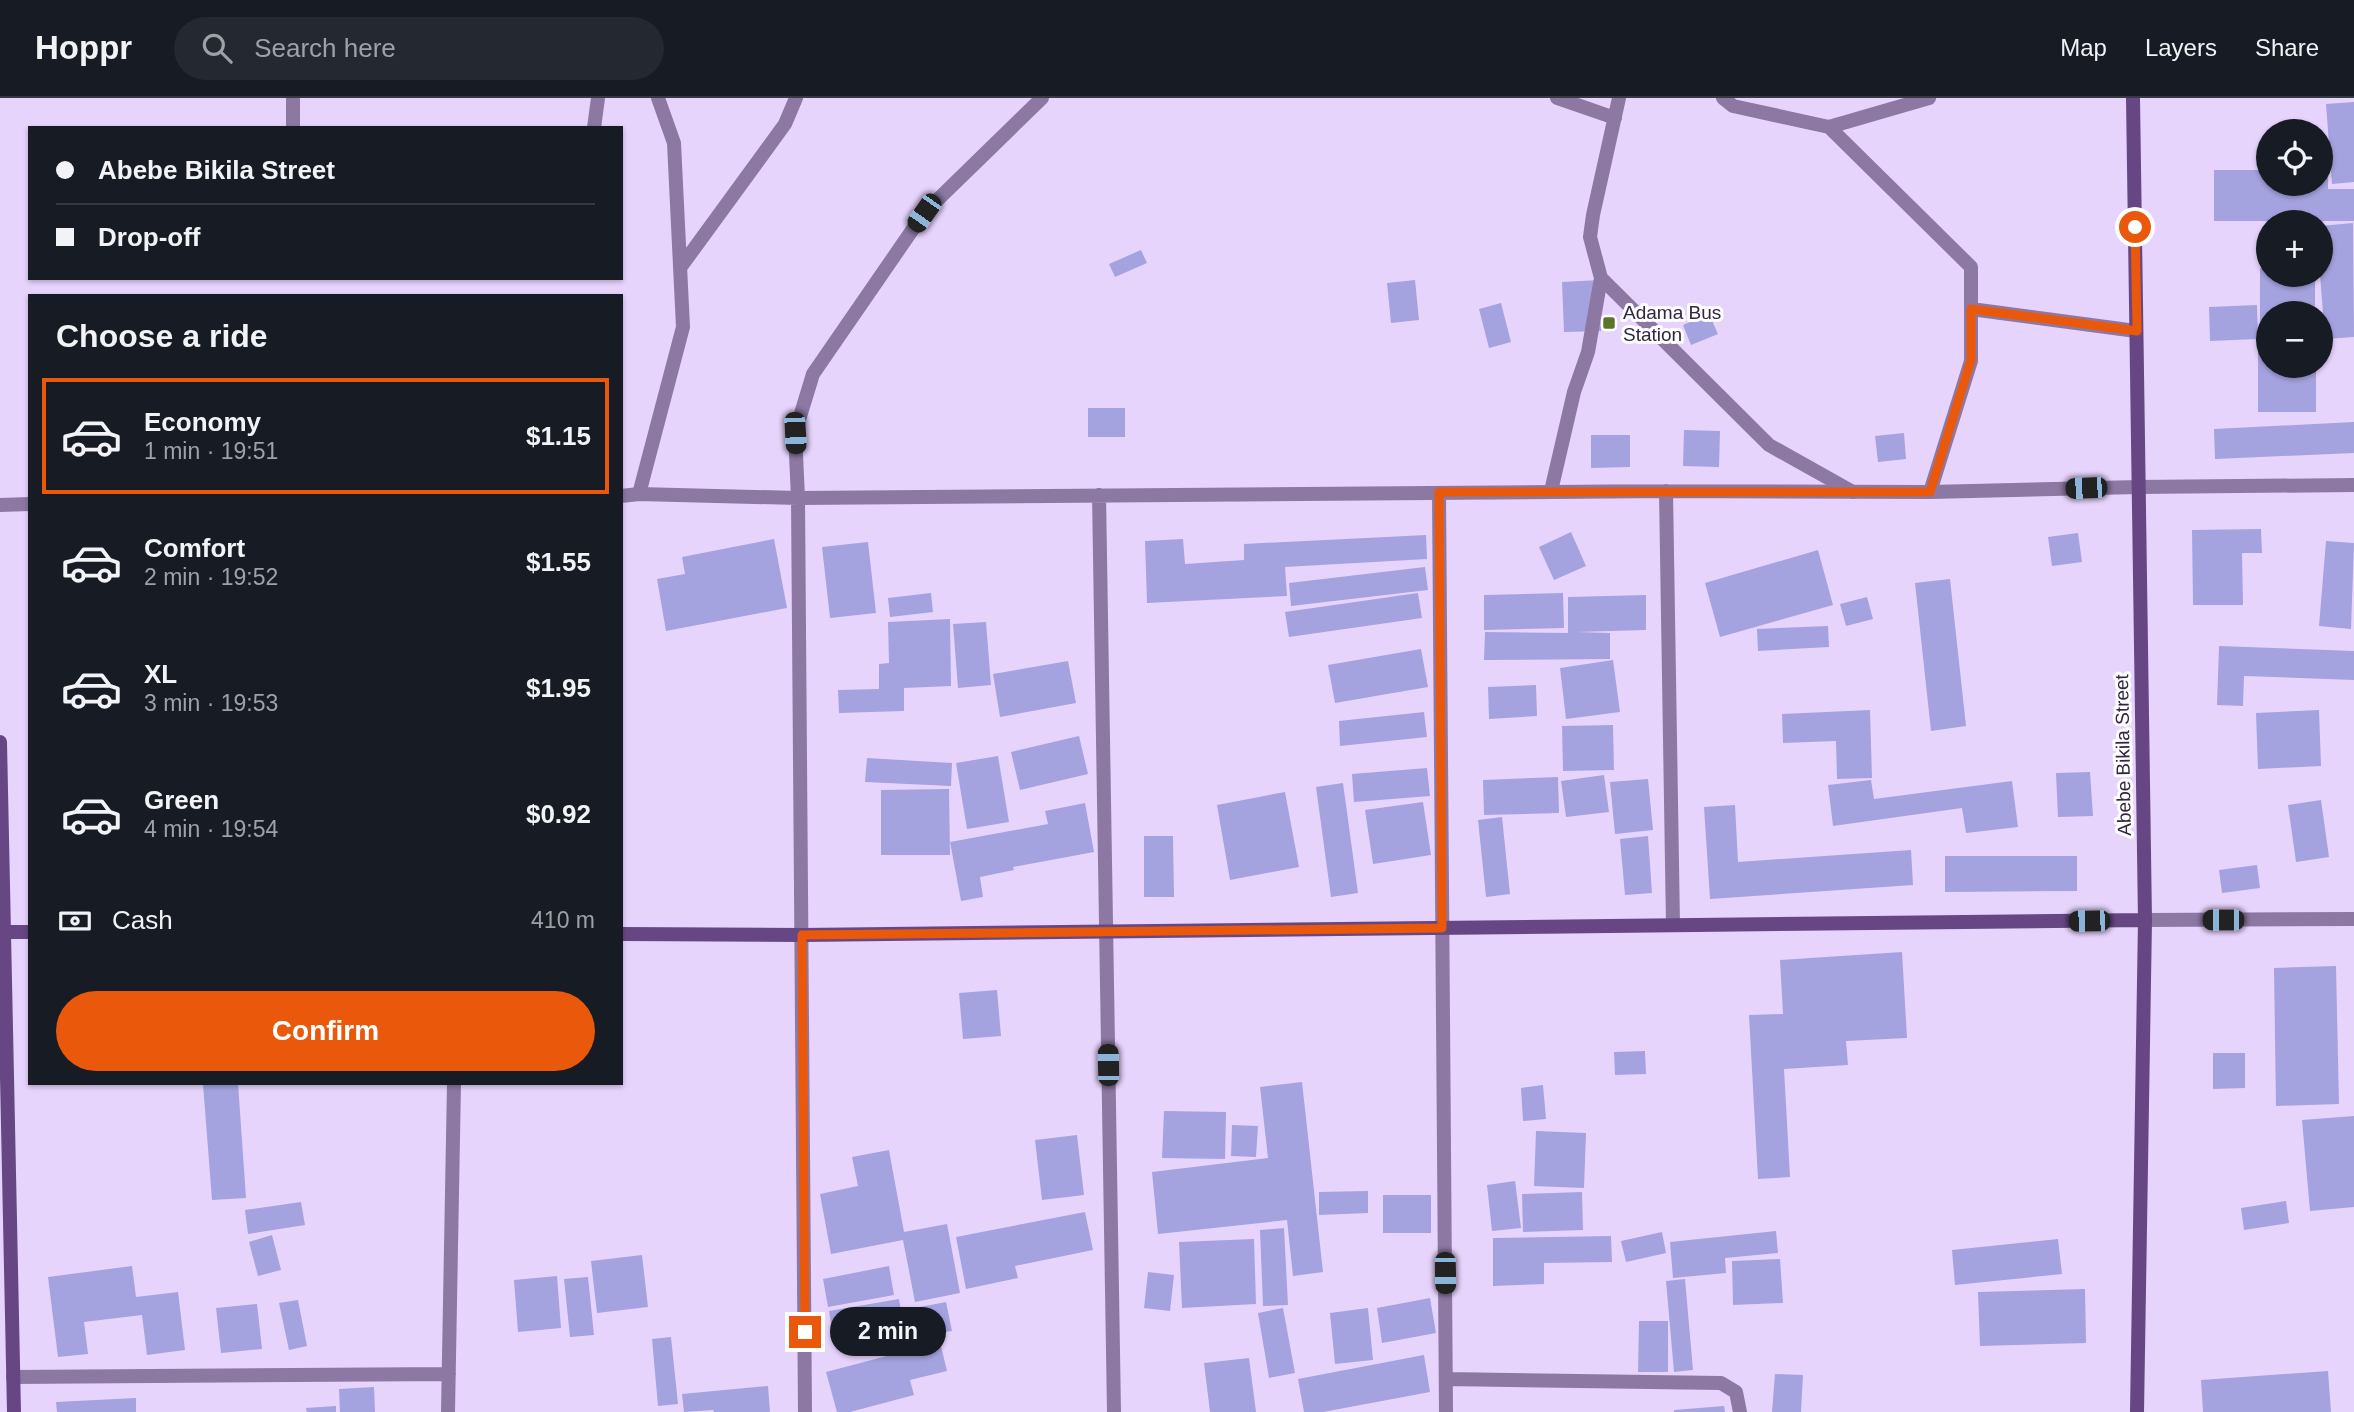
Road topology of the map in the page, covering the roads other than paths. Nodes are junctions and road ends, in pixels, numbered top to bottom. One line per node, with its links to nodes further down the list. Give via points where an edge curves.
1 (293, 98): 12 (street)
2 (598, 98): 13 (street)
3 (658, 98): 15 (street, via 674,143)
4 (796, 98): 15 (street, via 785,124)
5 (1042, 98): 29 (street, via 924,213 813,374 795,433)
6 (1557, 98): 11 (street)
7 (1619, 98): 11 (street)
8 (1723, 98): 14 (street, via 1733,106)
9 (1929, 98): 14 (street)
10 (2133, 98): 18 (street, Abebe Bikila Street)
11 (1615, 118): 16 (street, via 1590,237)
12 (293, 126)
13 (594, 126)
14 (1829, 127): 17 (street, via 1971,267)
15 (680, 268): 26 (street, via 683,327)
16 (1601, 278): 21 (street, via 1588,352); 24 (street, via 1769,445)
17 (1971, 309): 18 (street); 25 (street, via 1971,360)
18 (2137, 331): 20 (street, Abebe Bikila Street)
19 (2354, 485): 20 (street)
20 (2139, 487): 25 (street); 34 (street, Abebe Bikila Street)
21 (1551, 491): 22 (street); 23 (street)
22 (1666, 491): 24 (street); 35 (street)
23 (1439, 492): 27 (street); 36 (street)
24 (1853, 492): 25 (street)
25 (1930, 492)
26 (639, 494): 28 (street); 29 (street)
27 (1099, 495): 29 (street); 37 (street)
28 (623, 496)
29 (799, 498): 41 (street)
30 (0, 505): 31 (street)
31 (28, 505)
32 (0, 741): 38 (street)
33 (2354, 919): 34 (street)
34 (2145, 920): 35 (street); 52 (street, Abebe Bikila Street)
35 (1674, 925): 36 (street)
36 (1442, 928): 37 (street); 45 (street)
37 (1106, 931): 41 (street); 49 (street)
38 (2, 932): 39 (street); 44 (street)
39 (28, 932)
40 (623, 934): 41 (street)
41 (802, 935): 48 (street)
42 (454, 1085): 43 (street)
43 (449, 1374): 44 (street); 47 (street)
44 (13, 1377): 46 (street)
45 (1446, 1379): 50 (street); 51 (street, via 1721,1383 1736,1392)
46 (14, 1412)
47 (449, 1412)
48 (805, 1412)
49 (1114, 1412)
50 (1446, 1412)
51 (1740, 1412)
52 (2137, 1412)

